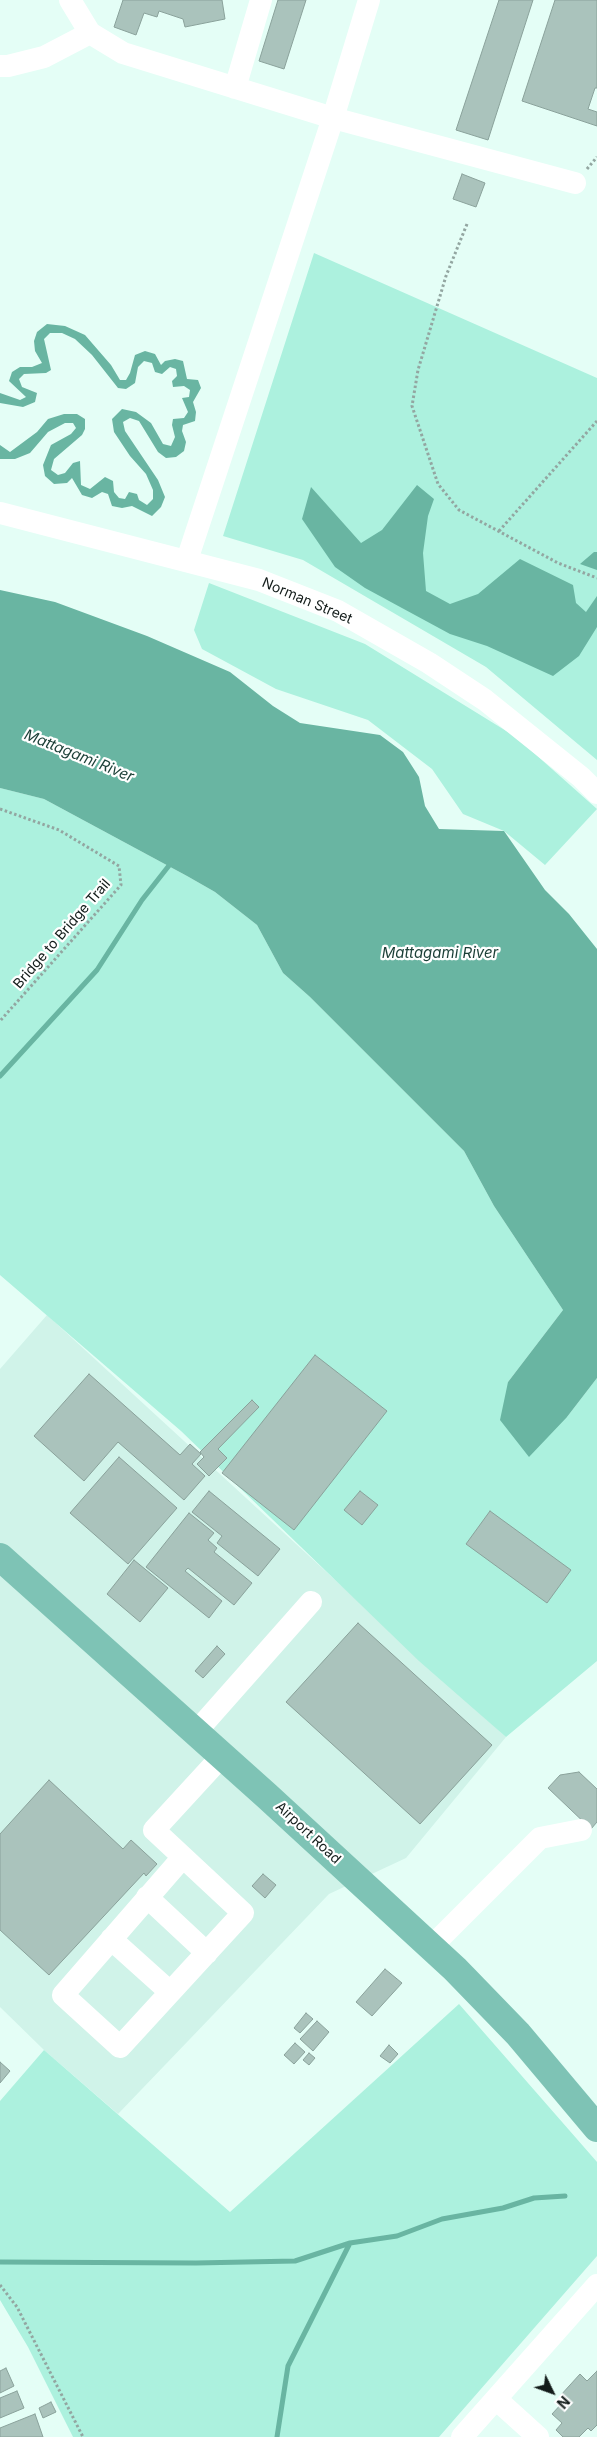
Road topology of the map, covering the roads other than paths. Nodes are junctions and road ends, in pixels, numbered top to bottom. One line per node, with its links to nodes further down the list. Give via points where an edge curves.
1 (70, 0): 4 (street)
2 (261, 0): 6 (street)
3 (370, 0): 7 (street)
4 (90, 32): 5 (street, via 44,57); 6 (street, via 123,53)
5 (0, 66)
6 (235, 88): 7 (street)
7 (333, 118): 8 (street); 10 (street)
8 (576, 183)
9 (0, 513): 10 (street, Norman Street)
10 (187, 560): 11 (street, Norman Street, via 259,580 338,611 429,663 485,700)
11 (597, 793)
12 (0, 1557): 14 (main road, Airport Road)
13 (311, 1602): 14 (street)
14 (196, 1732): 15 (main road, Airport Road)
15 (222, 1756): 17 (street, via 154,1830); 20 (main road, Airport Road)
16 (581, 1830): 20 (street, via 540,1838)
17 (183, 1857): 18 (street); 21 (street, via 244,1913)
18 (148, 1897): 19 (street); 21 (street)
19 (111, 1939): 22 (street); 22 (street, via 63,1995 120,2048)
20 (431, 1947): 23 (main road, Airport Road, via 518,2034)
21 (207, 1953): 22 (street)
22 (170, 1992)
23 (597, 2128)
24 (597, 2285): 25 (street)
25 (496, 2399): 26 (street); 27 (street)
26 (462, 2437)
27 (538, 2437)

